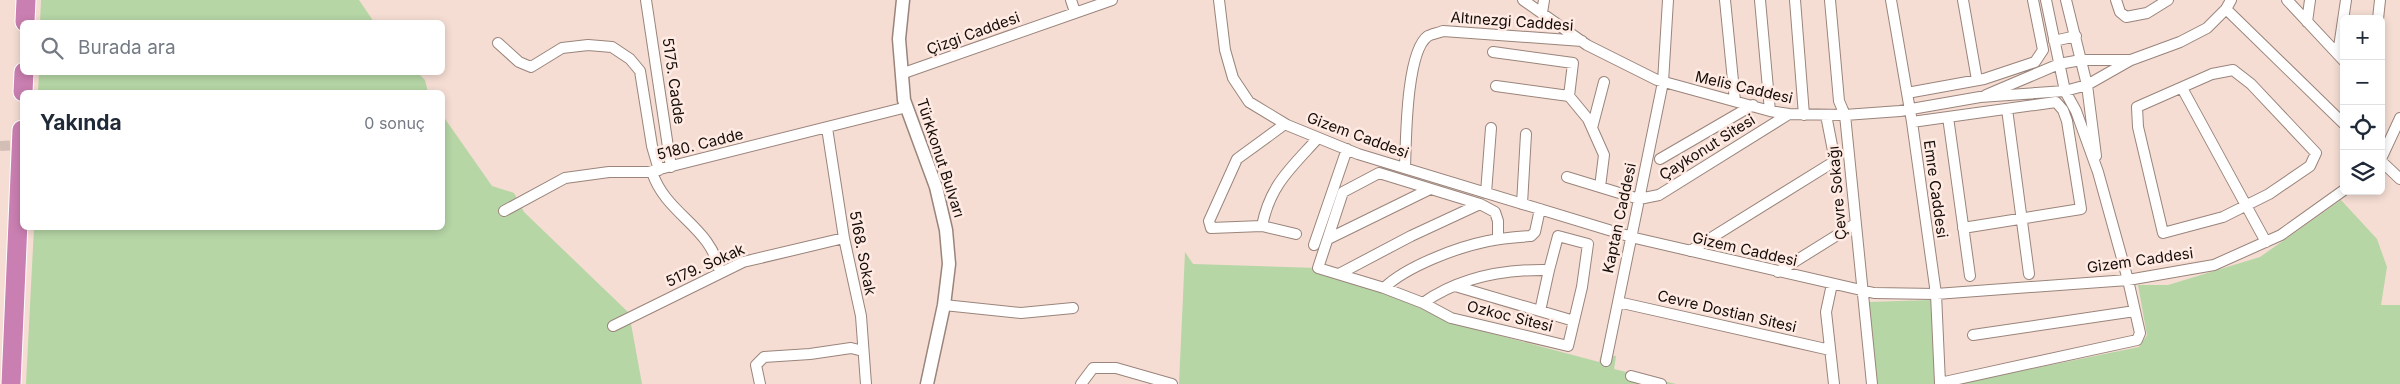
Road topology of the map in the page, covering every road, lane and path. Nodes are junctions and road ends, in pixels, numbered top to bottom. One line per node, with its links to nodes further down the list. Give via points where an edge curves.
1 (26, 0): 30 (highway)
2 (646, 0): 78 (street, 5175. Cadde)
3 (903, 0): 41 (street, Türkkonut Bulvarı, via 899,39)
4 (1071, 0): 26 (street)
5 (1112, 0): 26 (street, Çizgi Caddesi)
6 (1219, 0): 68 (street, Gizem Caddesi, via 1225,50 1233,78 1249,102)
7 (1523, 0): 27 (street, Melis Caddesi)
8 (1544, 0): 27 (street)
9 (1668, 0): 45 (street, Kaptan Caddesi)
10 (1725, 0): 54 (street)
11 (1760, 0): 59 (street)
12 (1794, 0): 63 (street)
13 (1830, 0): 64 (street, Çevre Sokağı, via 1839,100)
14 (1891, 0): 51 (street, Emre Caddesi)
15 (1963, 0): 43 (street)
16 (2033, 0): 43 (street, via 2043,50 2036,62)
17 (2046, 0): 34 (street)
18 (2066, 0): 32 (street)
19 (2116, 0): 20 (street, via 2120,12 2126,17 2147,13)
20 (2168, 0)
21 (2287, 0): 31 (street)
22 (2310, 0): 31 (street)
23 (2346, 0): 28 (street)
24 (2380, 0): 29 (street)
25 (2228, 5): 39 (street, via 2207,28); 62 (street)
26 (1075, 12): 41 (street, Çizgi Caddesi)
27 (1542, 13): 33 (street, Melis Caddesi)
28 (2345, 15)
29 (2378, 15)
30 (25, 20)
31 (2307, 22): 37 (street)
32 (2076, 36): 34 (street); 38 (street)
33 (1582, 41): 45 (street, Melis Caddesi); 79 (street, Altınezgi Caddesi, via 1443,31 1427,37 1416,52 1411,73)
34 (2054, 41): 40 (street)
35 (498, 43): 80 (street, via 518,62 531,67 562,48 588,45 612,47 630,59 640,72)
36 (1493, 52): 52 (street, via 1573,63)
37 (2340, 56)
38 (2081, 60): 39 (street, Melis Caddesi); 40 (street, Melis Caddesi); 46 (street)
39 (2132, 60): 46 (street, Melis Caddesi)
40 (2059, 64): 50 (street); 53 (street, Melis Caddesi)
41 (902, 74): 56 (street, Türkkonut Bulvarı)
42 (24, 75): 49 (highway)
43 (1977, 80): 51 (street)
44 (1604, 82): 71 (street)
45 (1663, 82): 54 (street, Melis Caddesi); 89 (street, Kaptan Caddesi)
46 (2087, 85): 50 (street, Melis Caddesi); 81 (street)
47 (1496, 86): 52 (street)
48 (2182, 88): 92 (street); 92 (street, via 2212,74 2233,70 2251,84 2316,153 2310,166); 92 (street, via 2137,107 2138,127 2163,233 2223,217)
49 (23, 90)
50 (2065, 91): 53 (street, Melis Caddesi); 81 (street, via 2076,111)
51 (1907, 92): 58 (street, Emre Caddesi)
52 (1569, 96): 71 (street)
53 (1980, 97): 58 (street, Melis Caddesi)
54 (1734, 100): 55 (street, Melis Caddesi)
55 (1753, 105): 59 (street, Melis Caddesi); 76 (street)
56 (907, 108): 69 (street, 5180. Cadde); 121 (street, Türkkonut Bulvarı, via 936,187 946,230 949,264)
57 (2007, 109): 65 (street); 95 (street); 95 (street, via 2056,102 2063,110 2081,209)
58 (1910, 110): 64 (street, Melis Caddesi); 67 (street, Emre Caddesi)
59 (1770, 111): 60 (street, Melis Caddesi)
60 (1789, 114): 63 (street, Melis Caddesi); 89 (street, Çaykonut Sitesi, via 1659,195)
61 (1826, 114): 63 (street, Melis Caddesi); 64 (street, Melis Caddesi); 106 (street, via 1835,162)
62 (2340, 114)
63 (1804, 115)
64 (1845, 115): 96 (street, Çevre Sokağı)
65 (1948, 117): 67 (street); 98 (street)
66 (2400, 118): 75 (street)
67 (1912, 122): 118 (street, Emre Caddesi)
68 (1285, 124): 73 (street, Gizem Caddesi); 97 (street, via 1237,159 1209,221 1211,228)
69 (827, 128): 78 (street, 5180. Cadde); 101 (street, 5168. Sokak)
70 (1491, 128): 87 (street)
71 (1592, 128): 85 (street, via 1604,155)
72 (1526, 134): 91 (street)
73 (1318, 138): 74 (street, Gizem Caddesi); 97 (street, via 1277,185 1266,205)
74 (1347, 149): 79 (street, Gizem Caddesi); 105 (street)
75 (2385, 151)
76 (1660, 159)
77 (2385, 164): 84 (street)
78 (671, 167): 80 (street, 5180. Cadde)
79 (1404, 168): 87 (street, Gizem Caddesi)
80 (655, 171): 94 (street, 5180. Cadde, via 609,172 565,178); 108 (street, via 656,185 711,246)
81 (2098, 172): 113 (street)
82 (20, 176): 132 (highway)
83 (1568, 177): 85 (street)
84 (2399, 177)
85 (1600, 187): 89 (street)
86 (1430, 189): 90 (street, Ozkoc Sitesi); 102 (street); 102 (street, Ozkoc Sitesi, via 1380,173 1343,192)
87 (1486, 193): 91 (street, Gizem Caddesi)
88 (2340, 193): 104 (street, Gizem Caddesi)
89 (1639, 198): 100 (street, Kaptan Caddesi)
90 (1480, 204): 103 (street, Ozkoc Sitesi, via 1495,212); 110 (street)
91 (1522, 204): 93 (street, Gizem Caddesi)
92 (2246, 206): 104 (street)
93 (1540, 209): 100 (street, Gizem Caddesi); 103 (street, via 1535,232 1530,236)
94 (504, 211)
95 (2021, 219): 98 (street); 111 (street)
96 (1855, 224): 109 (street); 117 (street, Çevre Sokağı)
97 (1262, 226): 99 (street)
98 (1963, 228): 112 (street)
99 (1296, 234)
100 (1631, 236): 106 (street, Gizem Caddesi); 119 (street, Kaptan Caddesi)
101 (844, 238): 108 (street, 5179. Sokak, via 766,255); 129 (street, 5168. Sokak, via 860,316)
102 (1328, 239): 110 (street, Ozkoc Sitesi, via 1318,268)
103 (1498, 239): 116 (street, via 1448,254 1404,273)
104 (2266, 242): 113 (street, Gizem Caddesi, via 2214,265)
105 (1314, 244)
106 (1690, 251): 109 (street, Gizem Caddesi)
107 (1549, 270): 115 (street, Ozkoc Sitesi, via 1501,272); 123 (street); 125 (street, Ozkoc Sitesi, via 1558,236 1588,244)
108 (720, 272): 126 (street, 5179. Sokak)
109 (1778, 272): 114 (street, Gizem Caddesi)
110 (1338, 274): 116 (street, Ozkoc Sitesi)
111 (2029, 274)
112 (1970, 276)
113 (2128, 280): 118 (street, Gizem Caddesi); 124 (street)
114 (1832, 284): 117 (street, Gizem Caddesi); 128 (street, via 1826,312)
115 (1456, 286): 120 (street, Ozkoc Sitesi, via 1435,294); 123 (street, Ozkoc Sitesi)
116 (1384, 288): 120 (street, Ozkoc Sitesi)
117 (1861, 290): 118 (street, Gizem Caddesi); 140 (street, Çevre Sokağı)
118 (1936, 294): 124 (street, Emre Caddesi, via 1940,382 2137,340 2140,333)
119 (1618, 302): 128 (street, Cevre Dostian Sitesi); 130 (street, Kaptan Caddesi)
120 (1423, 303): 125 (street, Ozkoc Sitesi, via 1452,318 1568,346)
121 (944, 305): 122 (street, via 1021,313); 135 (street, Türkkonut Bulvarı)
122 (1073, 308)
123 (1540, 311): 125 (street, Ozkoc Sitesi)
124 (2135, 311): 127 (street)
125 (1574, 321)
126 (613, 326)
127 (1973, 335)
128 (1830, 350): 139 (street)
129 (863, 351): 133 (street, via 851,348 764,357 756,365); 134 (street, 5168. Sokak)
130 (1606, 361)
131 (1631, 376): 138 (street)
132 (11, 384)
133 (760, 384)
134 (866, 384)
135 (927, 384)
136 (1081, 384): 137 (street, via 1093,368 1116,368)
137 (1172, 384)
138 (1661, 384)
139 (1834, 384)
140 (1872, 384)

